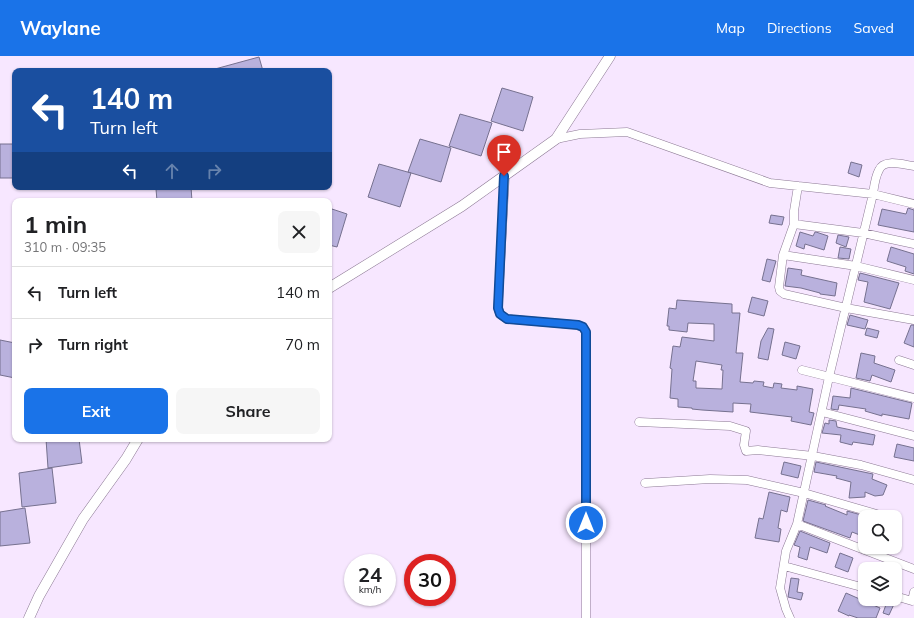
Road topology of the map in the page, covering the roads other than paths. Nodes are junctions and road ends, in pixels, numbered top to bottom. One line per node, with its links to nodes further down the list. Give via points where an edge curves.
1 (610, 56): 2 (street)
2 (556, 139): 4 (street); 5 (street, via 580,134 627,132 770,183)
3 (914, 166): 6 (street, via 891,163 883,166 879,169)
4 (504, 176): 14 (street, via 462,206); 38 (street, via 498,308 500,314 507,319 578,325 586,332)
5 (798, 186): 6 (street); 8 (street)
6 (872, 194): 7 (street); 9 (street)
7 (914, 204)
8 (794, 224): 9 (street); 11 (street)
9 (863, 233): 10 (street); 12 (street)
10 (914, 244)
11 (784, 255): 12 (street); 15 (street, via 780,291)
12 (856, 266): 13 (street); 15 (street)
13 (914, 280)
14 (332, 286)
15 (846, 308): 16 (street); 20 (street)
16 (914, 320)
17 (898, 360): 18 (street)
18 (914, 365)
19 (802, 370): 20 (street)
20 (830, 377): 21 (street); 22 (street)
21 (914, 398)
22 (822, 412): 24 (street); 26 (street)
23 (639, 422): 26 (street, via 730,426 746,431 746,451)
24 (914, 436)
25 (136, 442): 37 (street, via 83,519)
26 (812, 456): 27 (street, via 861,465); 29 (street)
27 (914, 480)
28 (645, 483): 29 (street, via 710,479 747,480)
29 (804, 493): 30 (street); 31 (street)
30 (863, 510)
31 (797, 524): 32 (street, via 786,551); 33 (street)
32 (784, 566): 34 (street); 39 (street, via 780,588)
33 (914, 569)
34 (858, 586)
35 (914, 592): 36 (street, via 912,601)
36 (902, 598)
37 (29, 618)
38 (586, 618)
39 (790, 618)

